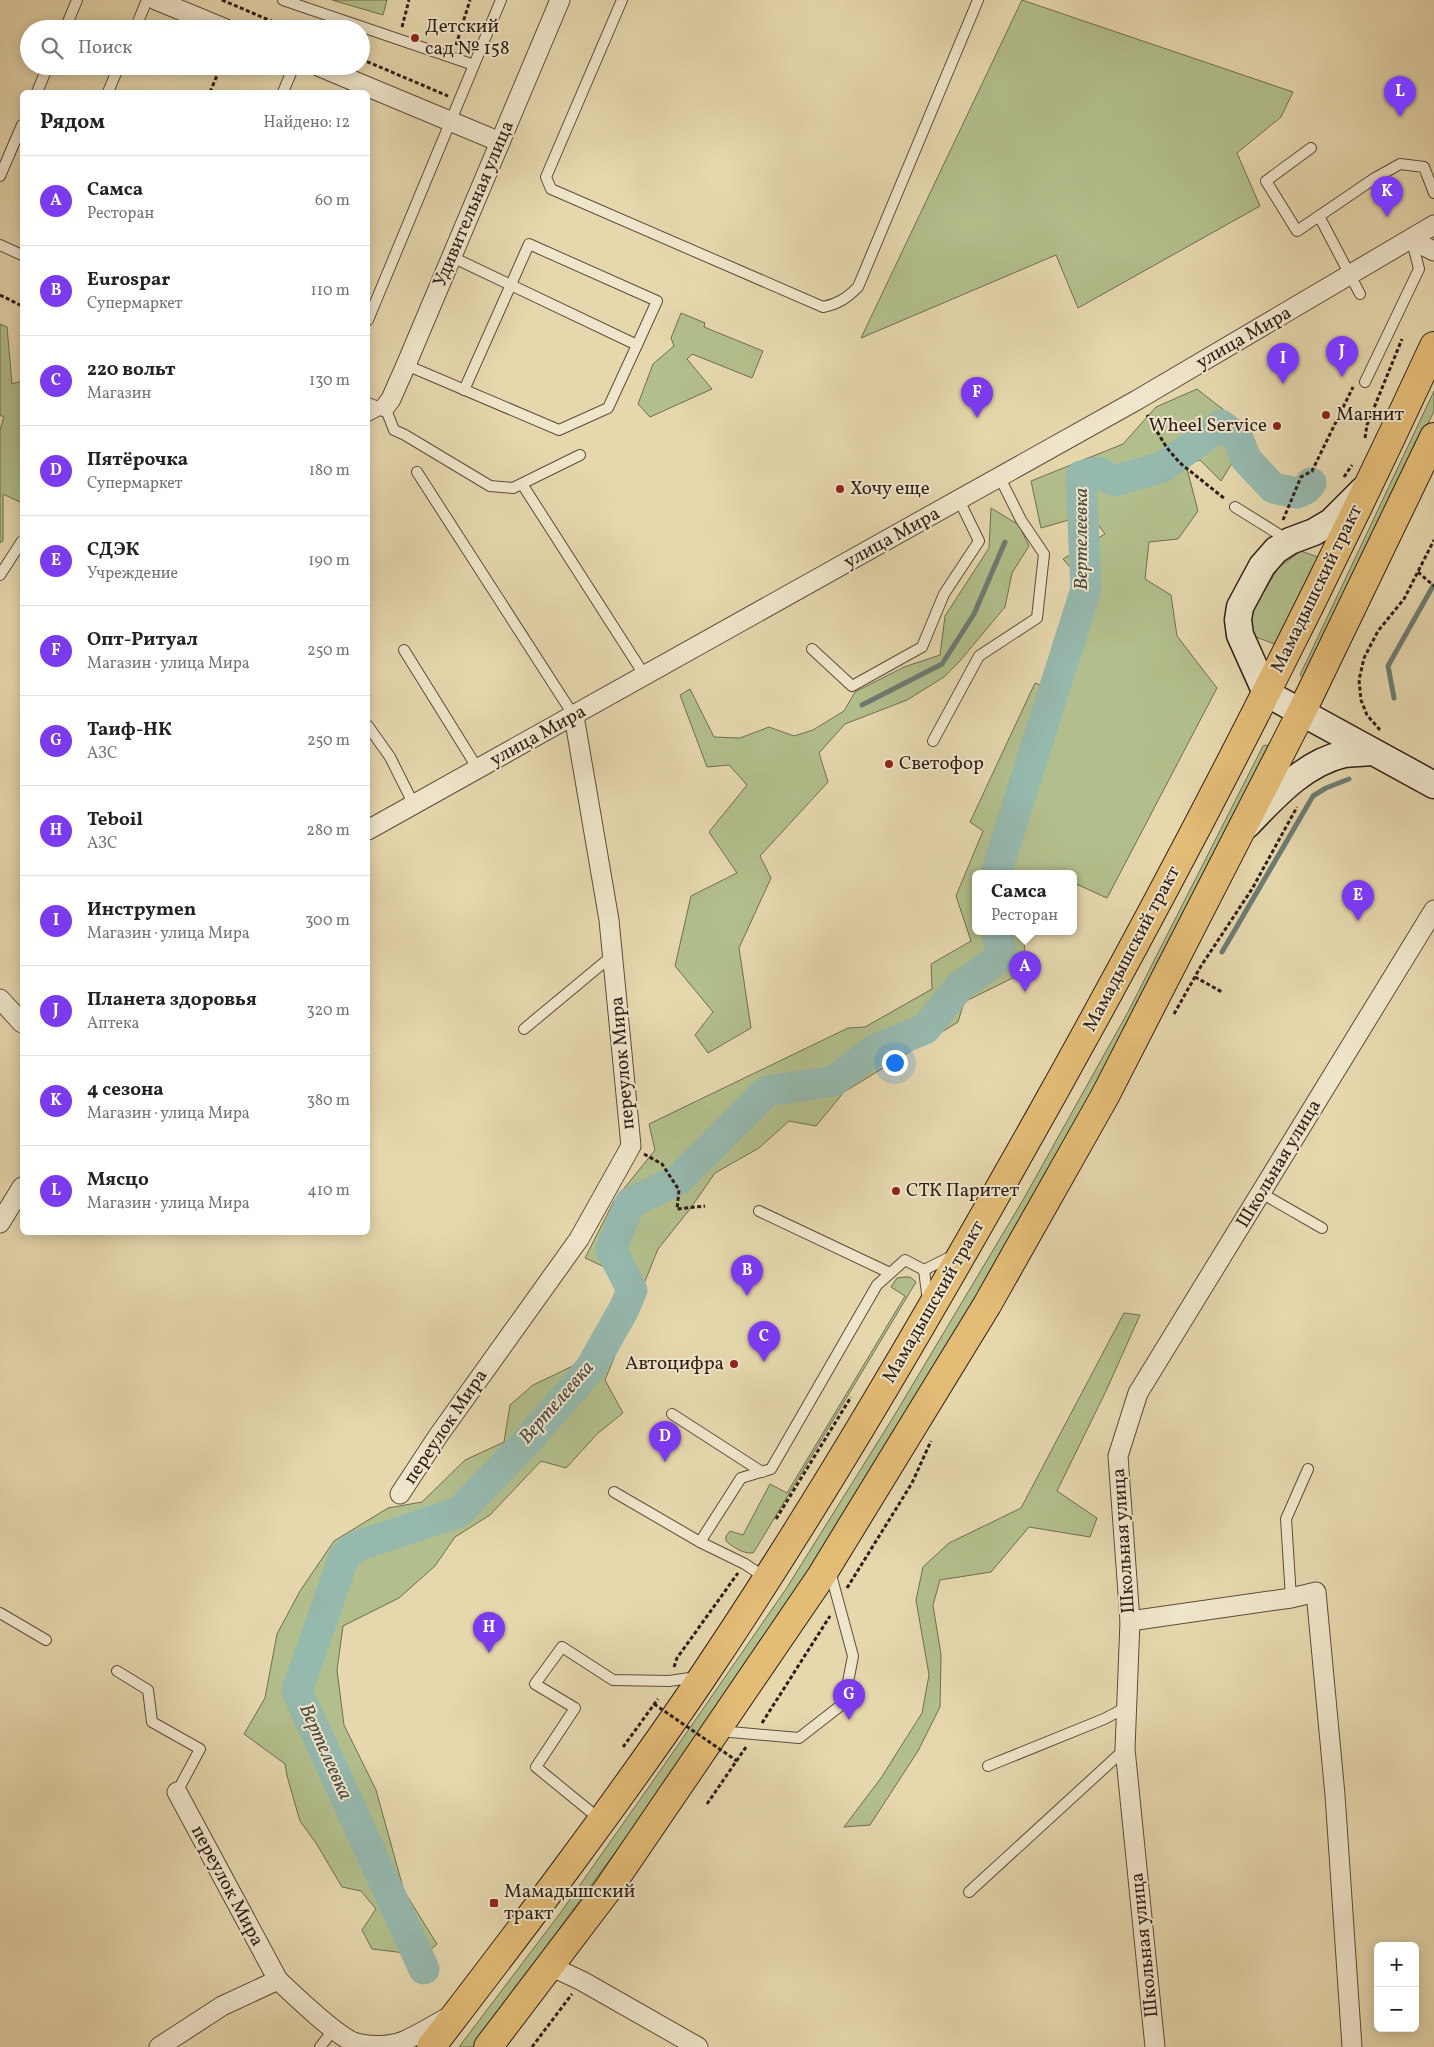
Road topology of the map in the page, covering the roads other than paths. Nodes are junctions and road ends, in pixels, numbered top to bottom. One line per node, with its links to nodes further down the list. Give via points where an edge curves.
1 (77, 0): 9 (lane)
2 (147, 0): 10 (lane)
3 (156, 0): 11 (street)
4 (283, 0): 12 (lane)
5 (502, 0): 14 (lane)
6 (560, 0): 24 (street, Удивительная улица)
7 (622, 0): 8 (lane, via 546,177 551,189 823,307 848,297 858,287)
8 (978, 0)
9 (69, 20)
10 (139, 20)
11 (204, 20)
12 (343, 20)
13 (370, 29): 14 (lane)
14 (474, 64): 22 (lane)
15 (44, 75): 19 (lane)
16 (115, 75): 20 (lane)
17 (290, 75): 21 (lane)
18 (340, 75): 22 (street)
19 (38, 90)
20 (109, 90)
21 (284, 90)
22 (451, 121): 24 (street); 38 (lane)
23 (20, 130): 26 (lane)
24 (500, 142): 34 (street, Удивительная улица)
25 (1311, 148): 28 (lane, via 1266,181 1297,231)
26 (0, 176)
27 (1434, 193): 28 (lane, via 1424,166 1400,164)
28 (1319, 216): 35 (lane)
29 (1434, 225): 30 (street, улица Мира)
30 (1412, 240): 32 (street); 35 (street, улица Мира); 42 (lane, via 1420,269)
31 (0, 245): 33 (lane)
32 (1434, 251)
33 (20, 253)
34 (452, 257): 36 (lane); 41 (street, Удивительная улица)
35 (1349, 276): 37 (lane); 49 (street, улица Мира)
36 (511, 285): 39 (lane); 39 (lane, via 529,244 657,301); 43 (lane)
37 (1360, 294)
38 (370, 315)
39 (637, 345): 43 (lane, via 608,408 559,430)
40 (1434, 346): 48 (main road, Мамадышский тракт)
41 (406, 365): 43 (lane); 44 (street, Удивительная улица, via 391,399)
42 (1365, 382)
43 (464, 390)
44 (376, 405): 50 (lane, via 394,430 490,486 513,488)
45 (1434, 437): 60 (main road, Мамадышский тракт)
46 (580, 455): 50 (lane)
47 (417, 472): 61 (lane)
48 (1361, 474): 53 (street, via 1348,507 1331,522 1314,532); 59 (main road, Мамадышский тракт)
49 (1000, 478): 51 (street, улица Мира); 63 (lane, via 1021,520 1044,554 1036,618 979,656)
50 (522, 484): 58 (lane)
51 (959, 500): 56 (lane, via 979,541 944,594 922,646 852,686); 58 (street, улица Мира)
52 (1235, 507): 53 (lane)
53 (1283, 527): 59 (street, via 1276,550 1262,566 1240,607 1238,620 1240,635)
54 (20, 544): 55 (lane)
55 (0, 575)
56 (812, 649)
57 (404, 650): 65 (lane)
58 (645, 676): 61 (street, улица Мира)
59 (1266, 693): 60 (street); 80 (main road, Мамадышский тракт, via 1097,1018)
60 (1301, 713): 64 (street); 69 (main road, Мамадышский тракт)
61 (574, 716): 65 (street, улица Мира); 71 (street, переулок Мира, via 610,920)
62 (370, 729): 67 (lane, via 390,757)
63 (933, 740)
64 (1376, 741): 66 (street); 69 (street, via 1309,769 1281,790)
65 (478, 769): 67 (street, улица Мира)
66 (1434, 785)
67 (414, 805): 68 (street, улица Мира)
68 (370, 829)
69 (1240, 831): 90 (main road, Мамадышский тракт, via 1086,1129 987,1305)
70 (1433, 914): 76 (street, Школьная улица)
71 (612, 955): 74 (lane); 88 (street, переулок Мира, via 631,1146 579,1239 482,1372)
72 (0, 999): 73 (street)
73 (20, 1021)
74 (524, 1029)
75 (20, 1190): 78 (street)
76 (1261, 1193): 79 (lane); 94 (street, Школьная улица, via 1138,1393 1118,1456)
77 (759, 1212): 82 (lane)
78 (0, 1223)
79 (1322, 1228)
80 (966, 1249): 81 (lane); 83 (main road, Мамадышский тракт)
81 (924, 1270): 82 (lane, via 905,1260); 83 (lane)
82 (890, 1273): 86 (lane, via 877,1285 771,1469)
83 (929, 1314): 91 (main road, Мамадышский тракт)
84 (672, 1414): 86 (lane)
85 (1308, 1469): 92 (lane, via 1286,1519)
86 (762, 1472): 89 (lane, via 741,1478)
87 (614, 1492): 89 (lane)
88 (400, 1494)
89 (700, 1542): 91 (lane)
90 (828, 1563): 99 (main road, Мамадышский тракт); 99 (lane, via 853,1656 844,1703 799,1738)
91 (756, 1571): 97 (main road, Мамадышский тракт)
92 (1292, 1598): 94 (street); 116 (street, via 1316,1592 1335,1795)
93 (0, 1613): 95 (lane)
94 (1130, 1621): 98 (street, Школьная улица)
95 (46, 1640)
96 (117, 1671): 102 (lane, via 148,1690 152,1722 200,1749)
97 (703, 1676): 103 (main road, Мамадышский тракт); 103 (lane, via 669,1682 613,1680 562,1647 535,1684 575,1708 536,1767)
98 (1127, 1707): 100 (street, Школьная улица); 101 (lane, via 1104,1720)
99 (716, 1730): 105 (main road, Мамадышский тракт, via 608,1889)
100 (1125, 1749): 104 (lane); 115 (street, Школьная улица)
101 (988, 1766)
102 (177, 1792): 106 (street, переулок Мира)
103 (602, 1821): 107 (main road, Мамадышский тракт)
104 (969, 1892)
105 (550, 1966): 113 (main road, Мамадышский тракт); 114 (street)
106 (278, 1980): 108 (street); 110 (street, via 222,2006)
107 (458, 2012): 109 (street, via 390,2045); 112 (main road, Мамадышский тракт)
108 (334, 2029): 109 (street); 111 (lane)
109 (354, 2044)
110 (159, 2047)
111 (320, 2047)
112 (431, 2047)
113 (488, 2047)
114 (698, 2047)
115 (1155, 2047)
116 (1352, 2047)

